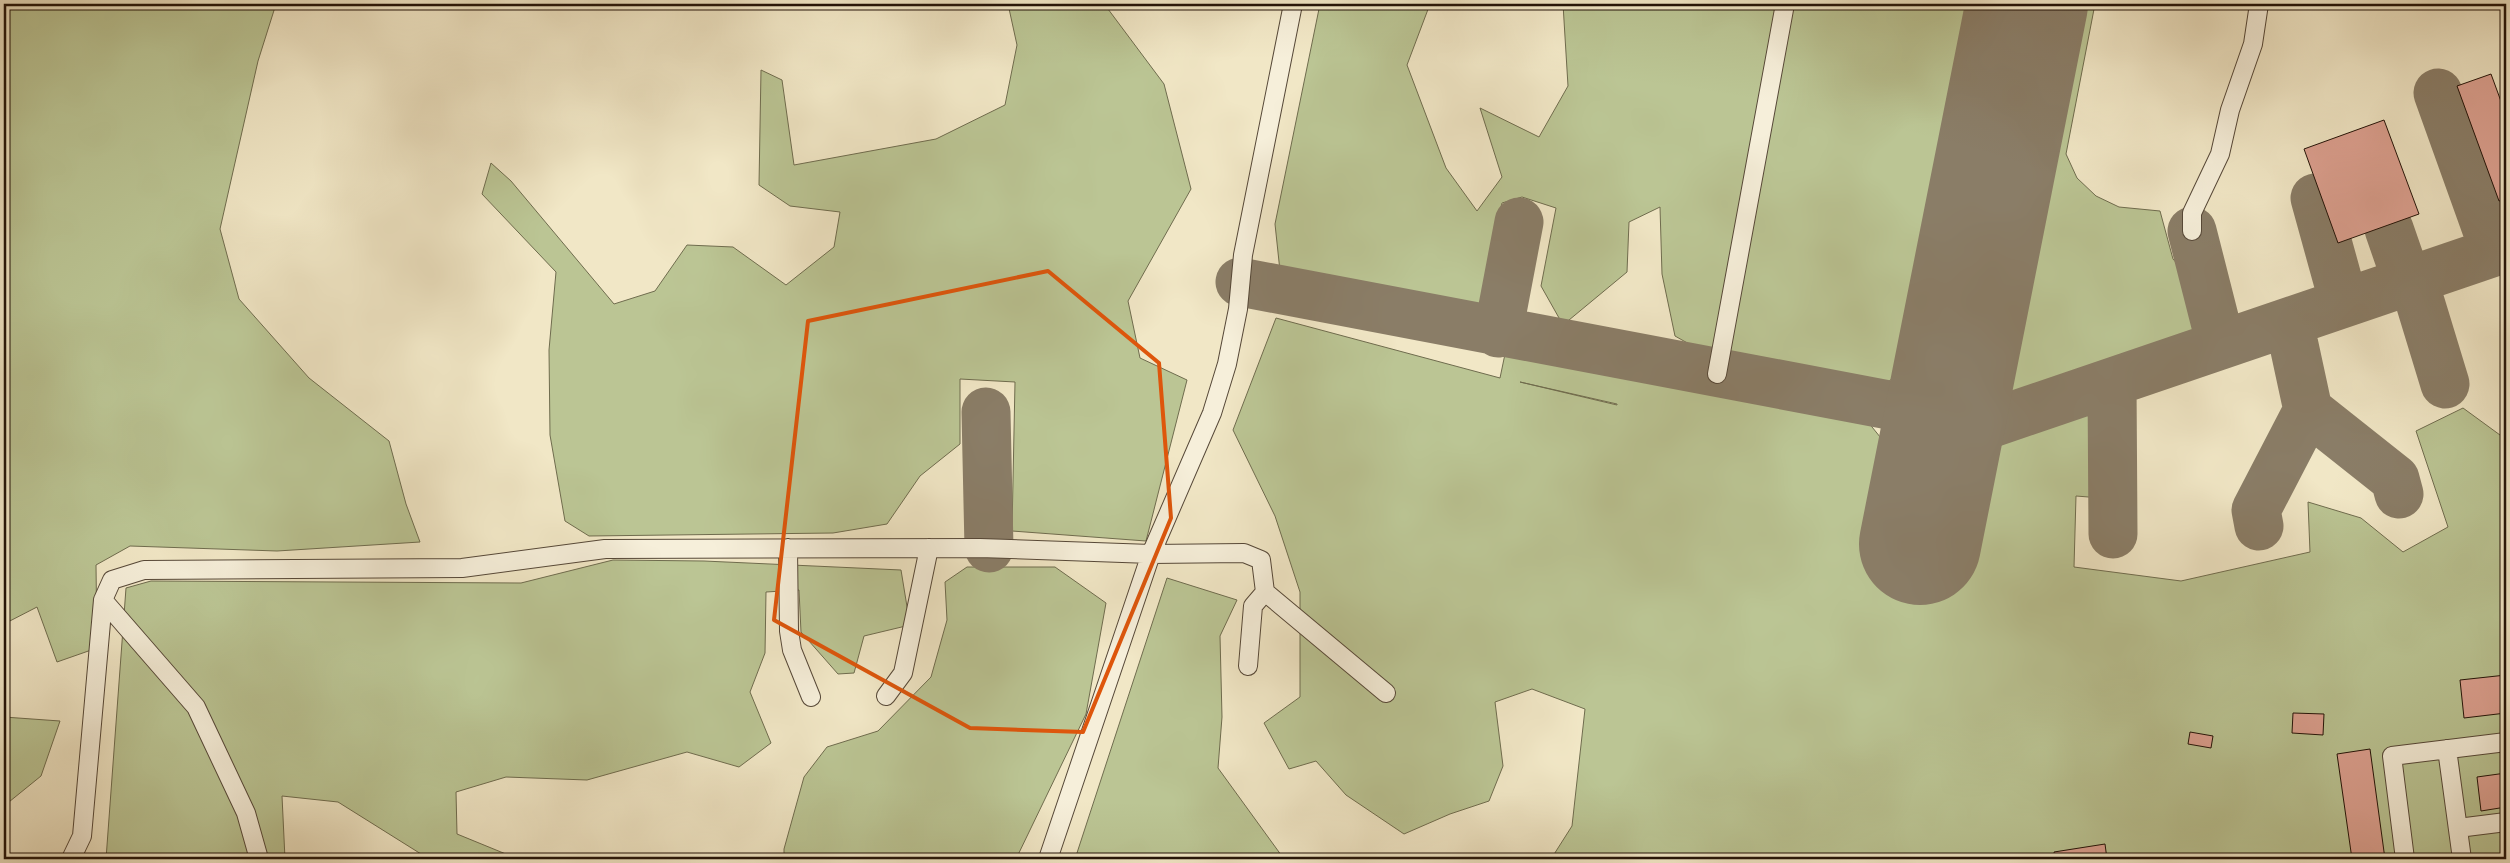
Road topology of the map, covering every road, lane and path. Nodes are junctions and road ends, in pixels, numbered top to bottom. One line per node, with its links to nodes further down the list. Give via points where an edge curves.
1 (1293, 4): 8 (street, via 1243,255 1238,309 1227,364 1212,413)
2 (1785, 4): 5 (street)
3 (2259, 4): 4 (street, via 2253,44 2230,110 2220,154 2192,213)
4 (2192, 231)
5 (1717, 374)
6 (788, 548): 7 (street); 10 (street, via 605,548 462,568 144,570 112,580); 14 (street, via 789,631 792,650)
7 (929, 548): 8 (street); 13 (street, via 903,673)
8 (1150, 554): 9 (street, via 1244,553 1261,560); 21 (street)
9 (1265, 592): 11 (street, via 1253,606); 12 (street)
10 (103, 600): 19 (street, via 82,836); 20 (street, via 196,707 246,813)
11 (1248, 666)
12 (1386, 693)
13 (886, 696)
14 (811, 697)
15 (2506, 742): 16 (street)
16 (2447, 749): 18 (street); 22 (street, via 2392,756)
17 (2506, 822): 18 (street)
18 (2458, 828): 23 (street)
19 (71, 859)
20 (259, 859)
21 (1048, 859)
22 (2405, 859)
23 (2462, 859)

